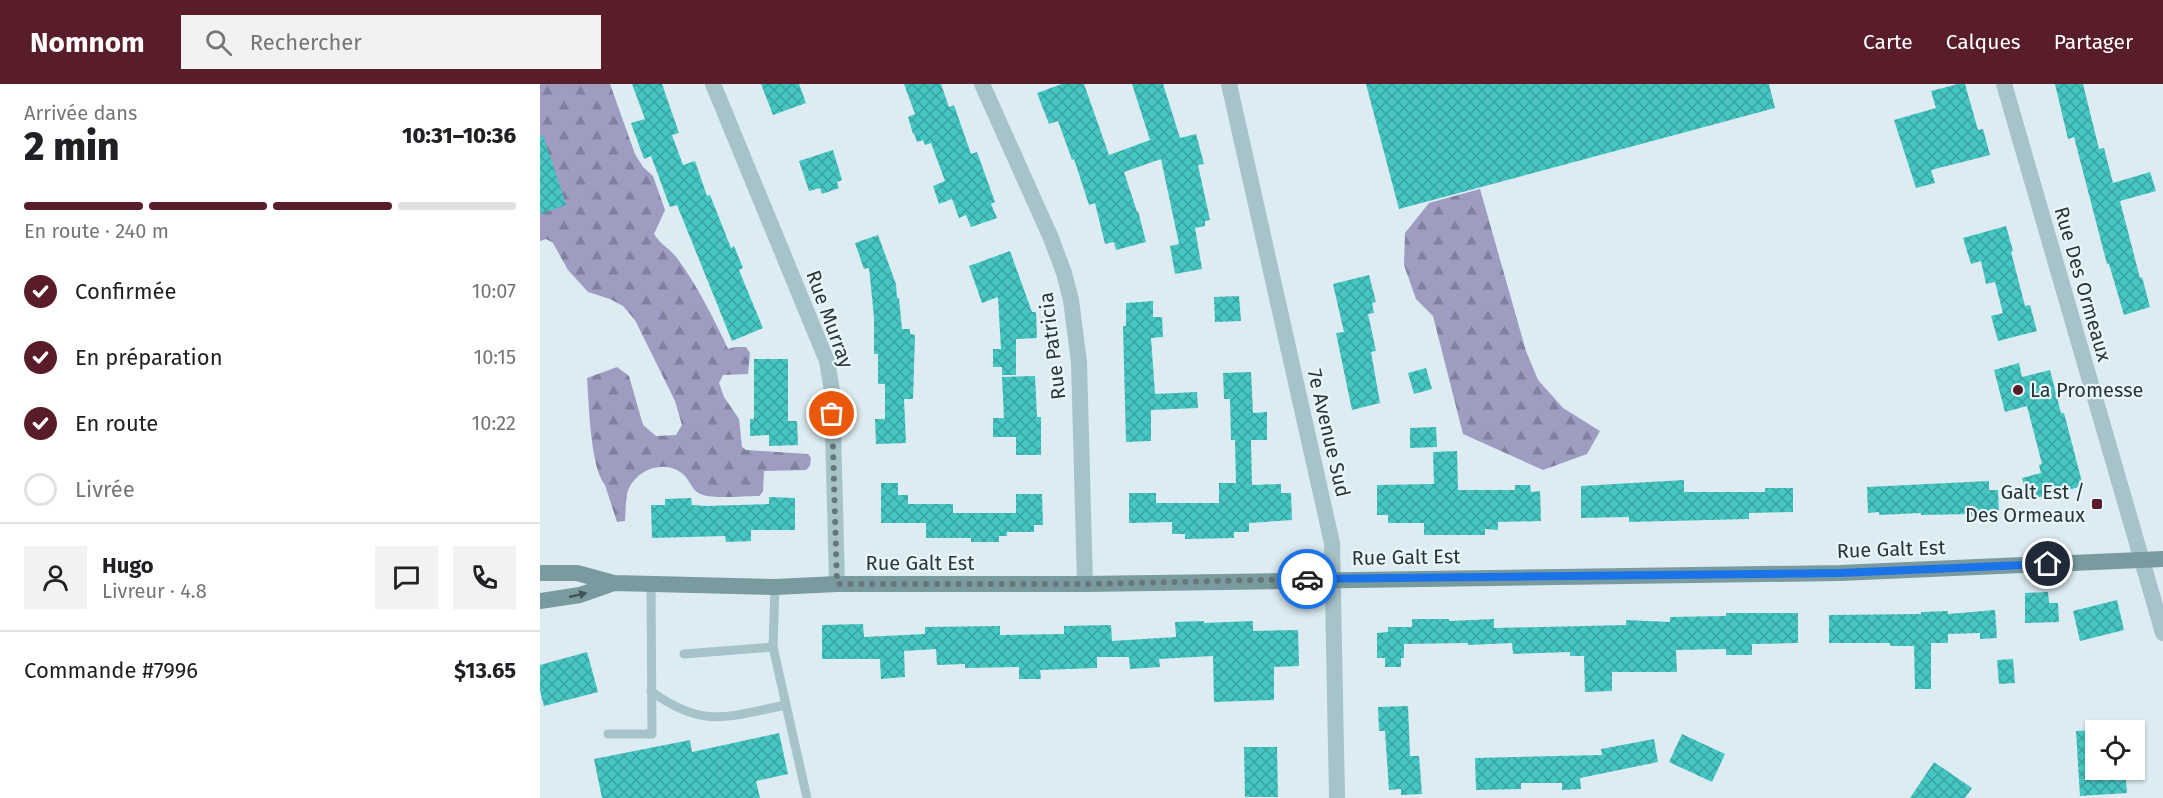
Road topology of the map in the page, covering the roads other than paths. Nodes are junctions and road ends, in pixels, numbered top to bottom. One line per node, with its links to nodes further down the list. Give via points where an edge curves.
1 (713, 84): 11 (street, Rue Murray, via 827,361 832,391)
2 (982, 84): 12 (street, Rue Patricia, via 1051,238 1071,300 1079,362)
3 (1229, 84): 8 (street, 7e Avenue Sud, via 1328,523)
4 (2004, 84): 6 (street, Rue Des Ormeaux)
5 (2163, 559): 6 (main road, Rue Galt Est)
6 (2141, 560): 8 (main road, Rue Galt Est, via 1840,573); 15 (street, Rue Des Ormeaux)
7 (540, 573): 9 (main road, Rue Galt Est, via 578,573)
8 (1333, 579): 12 (main road, Rue Galt Est); 22 (street, 7e Avenue Sud)
9 (614, 583): 10 (main road, Rue Galt Est); 14 (main road, Rue Galt Est, one-way to 9, via 580,596)
10 (651, 584): 13 (main road, Rue Galt Est); 18 (lane)
11 (837, 584): 12 (main road, Rue Galt Est); 13 (main road, Rue Galt Est)
12 (1085, 584)
13 (775, 586): 16 (lane)
14 (540, 601)
15 (2163, 633)
16 (773, 648): 17 (lane); 19 (lane)
17 (684, 654)
18 (651, 691): 19 (lane, via 693,715 724,717); 20 (lane, via 652,734)
19 (785, 705): 21 (lane)
20 (608, 734)
21 (807, 798)
22 (1337, 798)

